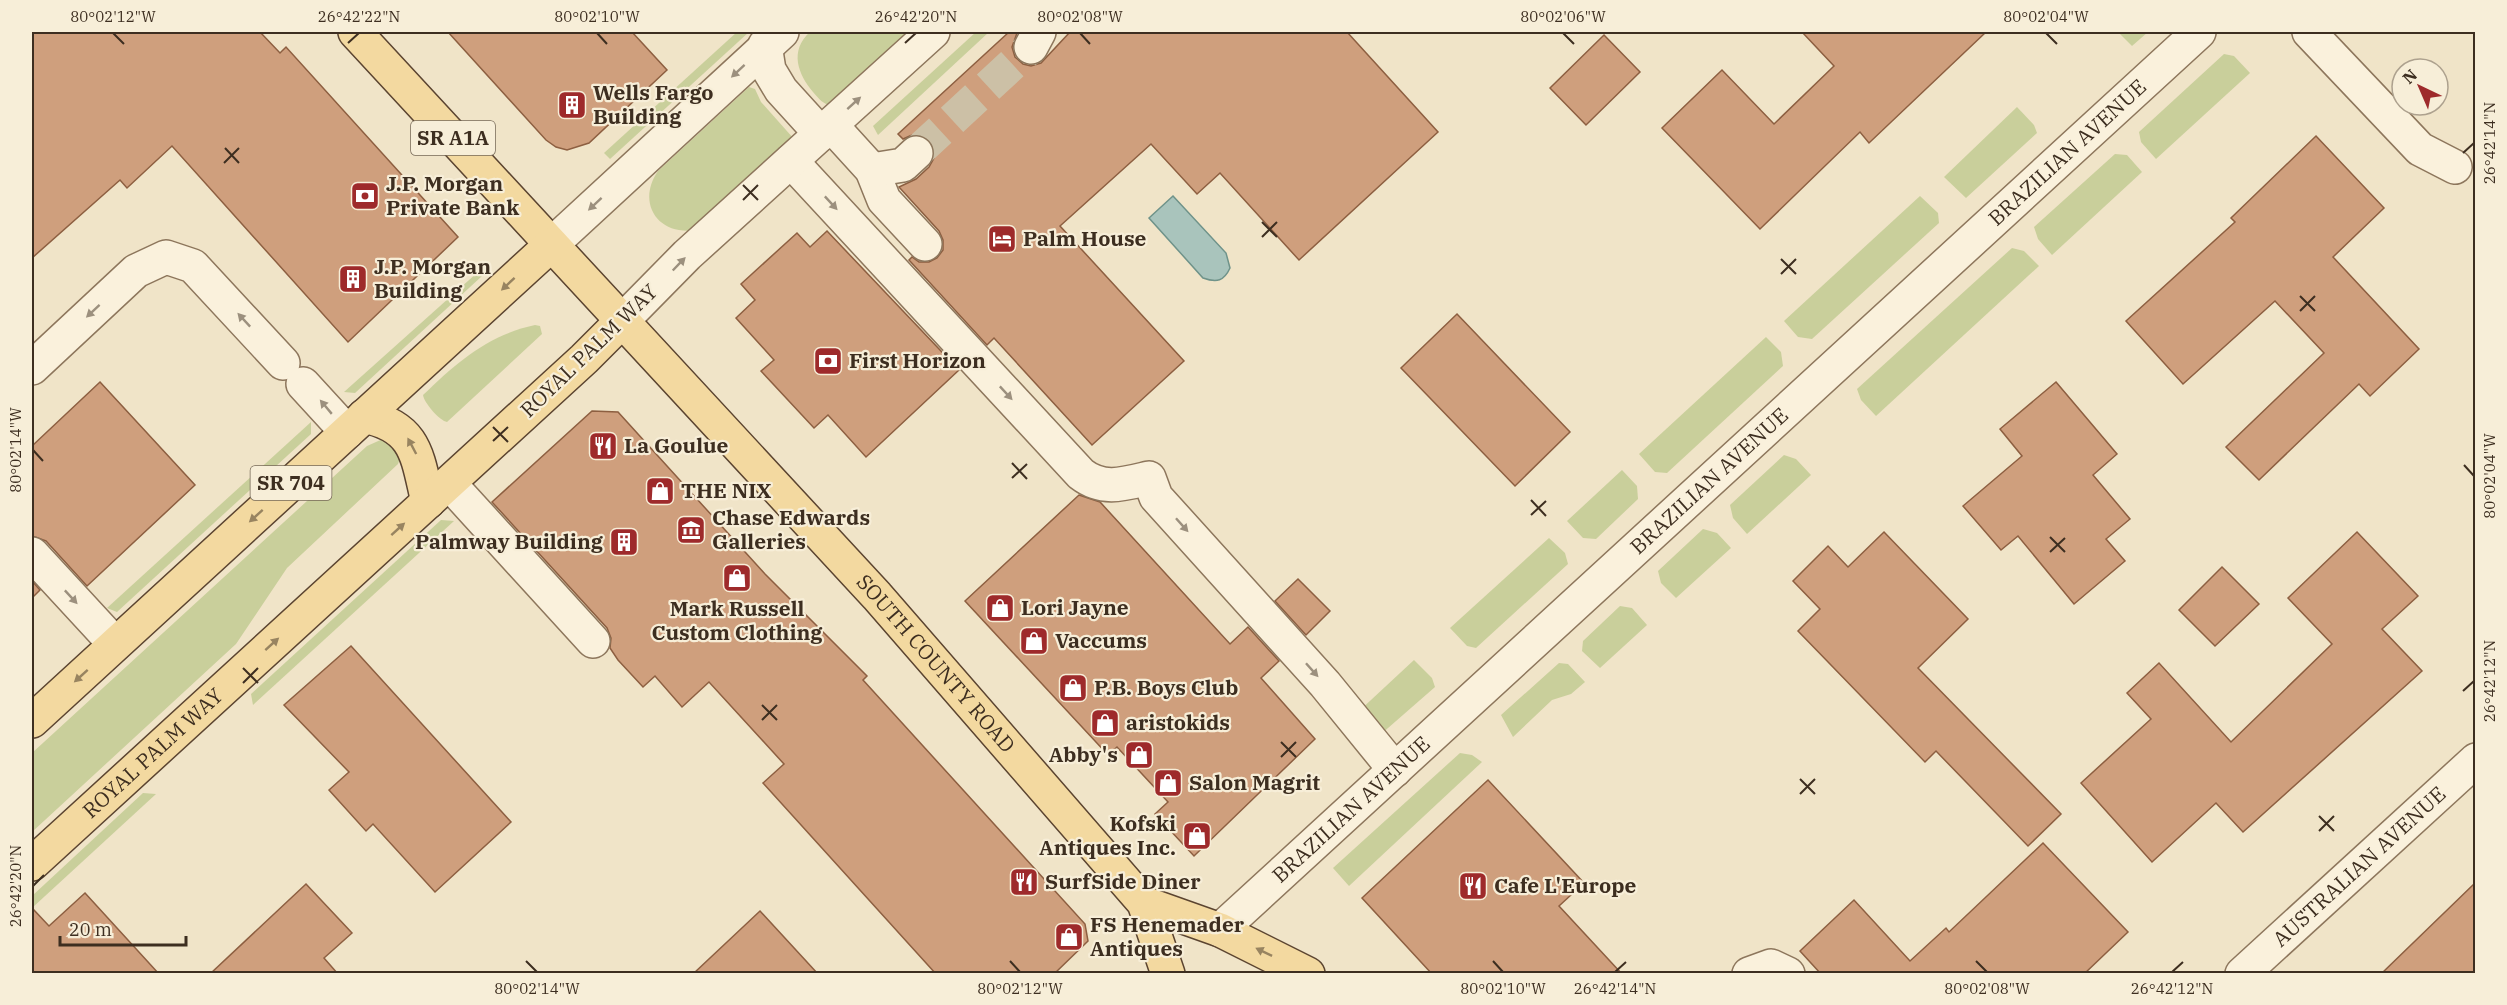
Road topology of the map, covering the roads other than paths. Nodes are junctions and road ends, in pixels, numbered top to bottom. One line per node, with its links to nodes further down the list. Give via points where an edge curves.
1 (355, 32): 12 (main road, SOUTH COUNTY ROAD / SR A1A)
2 (933, 32): 6 (street, ROYAL PALM WAY, one-way to 2)
3 (2199, 32): 22 (street, BRAZILIAN AVENUE)
4 (2326, 37): 9 (street, via 2420,149)
5 (773, 38): 6 (street, via 769,70 781,90); 12 (street, one-way to 12)
6 (826, 129): 8 (street, ROYAL PALM WAY); 10 (street)
7 (916, 153): 10 (street, via 903,165)
8 (791, 161): 13 (street, ROYAL PALM WAY, one-way to 8, via 687,255); 22 (street, one-way to 22, via 1081,474 1090,481 1115,486 1149,478 1156,497 1325,684)
9 (2455, 167)
10 (872, 170): 11 (street, via 884,200)
11 (925, 244)
12 (551, 245): 13 (main road, SOUTH COUNTY ROAD / SR A1A); 15 (main road, SR 704, one-way to 15)
13 (623, 320): 16 (main road, ROYAL PALM WAY); 24 (main road, SOUTH COUNTY ROAD / SR A1A, via 877,596)
14 (32, 368): 15 (street, one-way to 14, via 293,373 193,266 166,257 136,271)
15 (356, 424): 16 (main road, one-way to 15, via 405,435 382,420); 19 (main road, SR 704, one-way to 19)
16 (438, 492): 18 (street); 23 (main road, ROYAL PALM WAY, one-way to 16)
17 (32, 554): 19 (street, one-way to 19)
18 (593, 641)
19 (115, 644): 20 (main road, SR 704, one-way to 20)
20 (32, 721)
21 (2475, 760): 30 (street, AUSTRALIAN AVENUE)
22 (1395, 770): 25 (street, BRAZILIAN AVENUE)
23 (32, 864)
24 (1144, 903): 25 (main road, SOUTH COUNTY ROAD / SR A1A); 26 (main road, SOUTH COUNTY ROAD / SR A1A)
25 (1220, 930): 27 (main road, SOUTH COUNTY ROAD / SR A1A, one-way to 25)
26 (1168, 974)
27 (1308, 974)
28 (1749, 974): 29 (street, via 1771,966)
29 (1788, 974)
30 (2242, 974)

